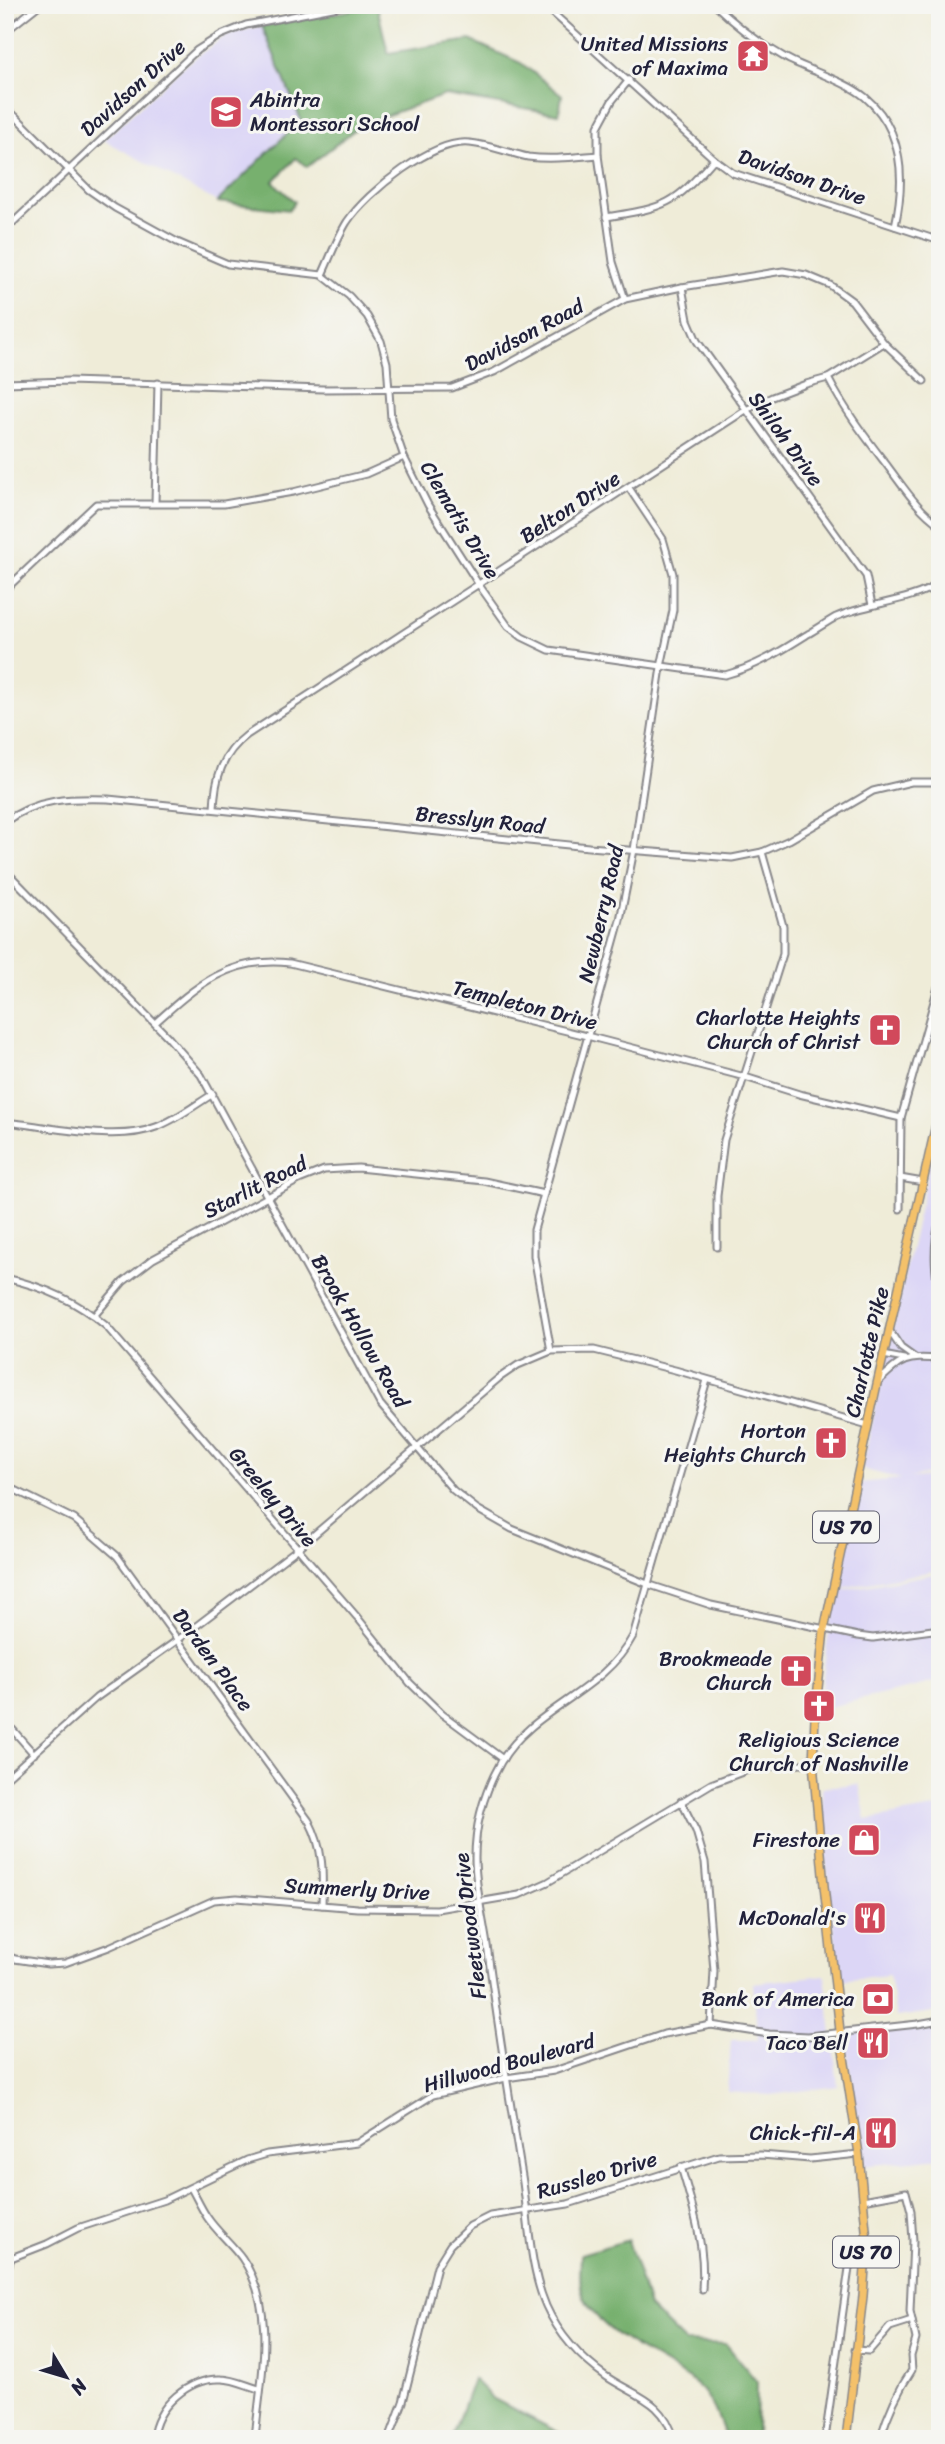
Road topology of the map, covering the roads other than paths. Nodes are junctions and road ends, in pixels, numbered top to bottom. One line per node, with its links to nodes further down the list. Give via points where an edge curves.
1 (39, 5): 6 (street)
2 (348, 5): 11 (street, Davidson Drive, via 246,25 221,35 197,50)
3 (544, 5): 7 (street, Davidson Drive)
4 (726, 5): 5 (street)
5 (718, 7): 13 (street, via 784,57 865,97 881,116 893,138 901,170)
6 (5, 32)
7 (629, 80): 9 (street, via 598,127); 10 (street, Davidson Drive)
8 (5, 110): 11 (street)
9 (598, 155): 12 (street); 16 (street, via 554,160 469,142 429,151 362,203 346,223)
10 (714, 159): 12 (street, via 678,198); 13 (street, Davidson Drive, via 733,173)
11 (69, 169): 14 (street, Davidson Drive); 16 (street, via 116,208 228,264)
12 (606, 217): 18 (street)
13 (895, 226): 15 (street, Davidson Drive)
14 (5, 230)
15 (940, 241)
16 (322, 275): 24 (street, Clematis Drive, via 349,296 373,325 387,363)
17 (682, 287): 18 (street, Davidson Road); 19 (street, Davidson Road, via 783,271 806,275 831,285 852,301); 25 (street, Shiloh Drive, via 697,341)
18 (625, 299): 24 (street, Davidson Road, via 476,380 452,388)
19 (884, 343): 20 (street, Belton Drive); 21 (street, Davidson Road)
20 (828, 378): 25 (street, Belton Drive); 29 (street, via 843,408 911,498)
21 (924, 381)
22 (5, 383): 23 (street, Davidson Road)
23 (158, 383): 24 (street, Davidson Road); 28 (street)
24 (389, 388): 26 (street, Clematis Drive, via 391,419)
25 (746, 410): 27 (street, Belton Drive); 33 (street, Shiloh Drive, via 866,576)
26 (404, 457): 28 (street, via 366,474 293,492 224,504); 31 (street, Clematis Drive)
27 (629, 488): 31 (street, Belton Drive); 34 (street, Newberry Road, via 663,539 673,574 673,610)
28 (155, 503): 32 (street, via 96,503)
29 (940, 526)
30 (940, 583): 33 (street, Clematis Drive, via 894,602)
31 (480, 585): 34 (street, Clematis Drive, via 508,626 549,650); 36 (street, Belton Drive, via 238,742 217,775)
32 (5, 590)
33 (872, 605): 34 (street, Clematis Drive, via 835,618 748,668 725,675)
34 (661, 667): 38 (street, Newberry Road)
35 (940, 782): 39 (street, Bresslyn Road, via 911,782 873,791)
36 (214, 809): 37 (street, Bresslyn Road, via 75,798 39,803); 38 (street, Bresslyn Road)
37 (5, 822)
38 (634, 850): 39 (street, Bresslyn Road, via 733,858); 43 (street, Newberry Road, via 620,920)
39 (762, 852): 44 (street, via 783,926 783,954)
40 (5, 870): 42 (street, Brook Hollow Road)
41 (940, 980): 47 (street)
42 (155, 1023): 43 (street, Templeton Drive, via 213,975 271,961); 45 (street, Brook Hollow Road)
43 (586, 1036): 44 (street, Templeton Drive); 51 (street, Newberry Road)
44 (745, 1077): 47 (street, Templeton Drive); 55 (street, via 724,1140)
45 (213, 1094): 48 (street, via 167,1122 117,1135); 52 (street, Brook Hollow Road)
46 (940, 1107): 50 (main road, Charlotte Pike / US 70)
47 (901, 1118): 49 (street)
48 (5, 1122)
49 (900, 1178): 50 (street); 53 (street)
50 (923, 1182): 59 (main road, Charlotte Pike / US 70)
51 (544, 1194): 52 (street, Starlit Road, via 484,1181 346,1168 312,1174); 60 (street, Newberry Road, via 534,1248)
52 (268, 1197): 58 (street, Starlit Road, via 153,1259 123,1282); 69 (street, Brook Hollow Road, via 380,1404)
53 (900, 1209)
54 (940, 1220): 57 (street, via 935,1259)
55 (717, 1247)
56 (5, 1278): 58 (street, Greeley Drive, via 32,1283)
57 (940, 1300)
58 (94, 1316): 72 (street, Greeley Drive, via 129,1351)
59 (889, 1330): 61 (main road, Charlotte Pike / US 70); 62 (street)
60 (551, 1351): 65 (street, via 594,1350); 69 (street, via 499,1378)
61 (883, 1355): 63 (street); 66 (main road, Charlotte Pike / US 70)
62 (915, 1358): 63 (street); 64 (street)
63 (908, 1359): 66 (street)
64 (940, 1359)
65 (708, 1380): 68 (street); 73 (street, Fleetwood Drive)
66 (877, 1384): 68 (main road, Charlotte Pike / US 70)
67 (940, 1422): 71 (street, via 936,1452)
68 (868, 1424): 75 (main road, Charlotte Pike / US 70)
69 (416, 1449): 72 (street); 73 (street, Brook Hollow Road, via 453,1490 495,1521)
70 (5, 1485): 76 (street, Darden Place, via 74,1519 96,1536 117,1556)
71 (940, 1488)
72 (296, 1550): 76 (street); 79 (street, Greeley Drive, via 422,1695)
73 (650, 1585): 75 (street, Brook Hollow Road, via 710,1605); 79 (street, Fleetwood Drive, via 633,1636 619,1659 537,1724)
74 (940, 1629): 75 (street, Brook Hollow Road, via 873,1637)
75 (824, 1630): 80 (main road, Charlotte Pike / US 70)
76 (179, 1639): 78 (street, via 96,1698); 84 (street, Darden Place, via 319,1838)
77 (5, 1721): 78 (street)
78 (34, 1754): 81 (street)
79 (503, 1759): 83 (street, Fleetwood Drive, via 478,1817 475,1859)
80 (813, 1763): 82 (street, Summerly Drive, via 753,1768); 88 (main road, Charlotte Pike / US 70)
81 (5, 1779)
82 (681, 1801): 83 (street, Summerly Drive, via 548,1882 519,1895); 87 (street, via 705,1862 714,1971)
83 (481, 1903): 84 (street, Summerly Drive, via 437,1909); 89 (street, Fleetwood Drive)
84 (322, 1905): 85 (street, Summerly Drive, via 214,1900 65,1963)
85 (5, 1955)
86 (940, 2020): 88 (street, Hillwood Boulevard)
87 (711, 2025): 88 (street, Hillwood Boulevard, via 792,2036); 89 (street, Hillwood Boulevard, via 664,2034 554,2071)
88 (840, 2031): 90 (main road, Charlotte Pike / US 70)
89 (506, 2078): 92 (street, Hillwood Boulevard, via 433,2095 357,2143 261,2156); 94 (street, Fleetwood Drive)
90 (859, 2154): 91 (street, Russleo Drive, via 810,2159 719,2156); 93 (main road, Charlotte Pike / US 70)
91 (681, 2167): 94 (street, Russleo Drive, via 568,2204); 98 (street, via 700,2239)
92 (191, 2188): 96 (street, Hillwood Boulevard); 101 (street, via 254,2282 265,2353)
93 (863, 2200): 95 (main road, Charlotte Pike / US 70); 99 (street, via 906,2192 913,2241)
94 (528, 2210): 104 (street, Russleo Drive, via 490,2216 470,2226 443,2255); 105 (street, Fleetwood Drive, via 536,2276 547,2308 573,2350 659,2410)
95 (866, 2251): 100 (main road, Charlotte Pike / US 70); 106 (street, via 855,2253 850,2261)
96 (8, 2258): 97 (street)
97 (5, 2278)
98 (702, 2290)
99 (912, 2320): 100 (street, via 890,2327 869,2351); 108 (street, via 916,2339 912,2370 889,2409)
100 (855, 2350): 107 (main road, Charlotte Pike / US 70)
101 (259, 2389): 102 (street, via 223,2379 198,2381 170,2403 154,2427); 103 (street)
102 (153, 2439)
103 (255, 2439)
104 (389, 2439)
105 (674, 2439)
106 (825, 2439)
107 (846, 2439)
108 (880, 2439)

